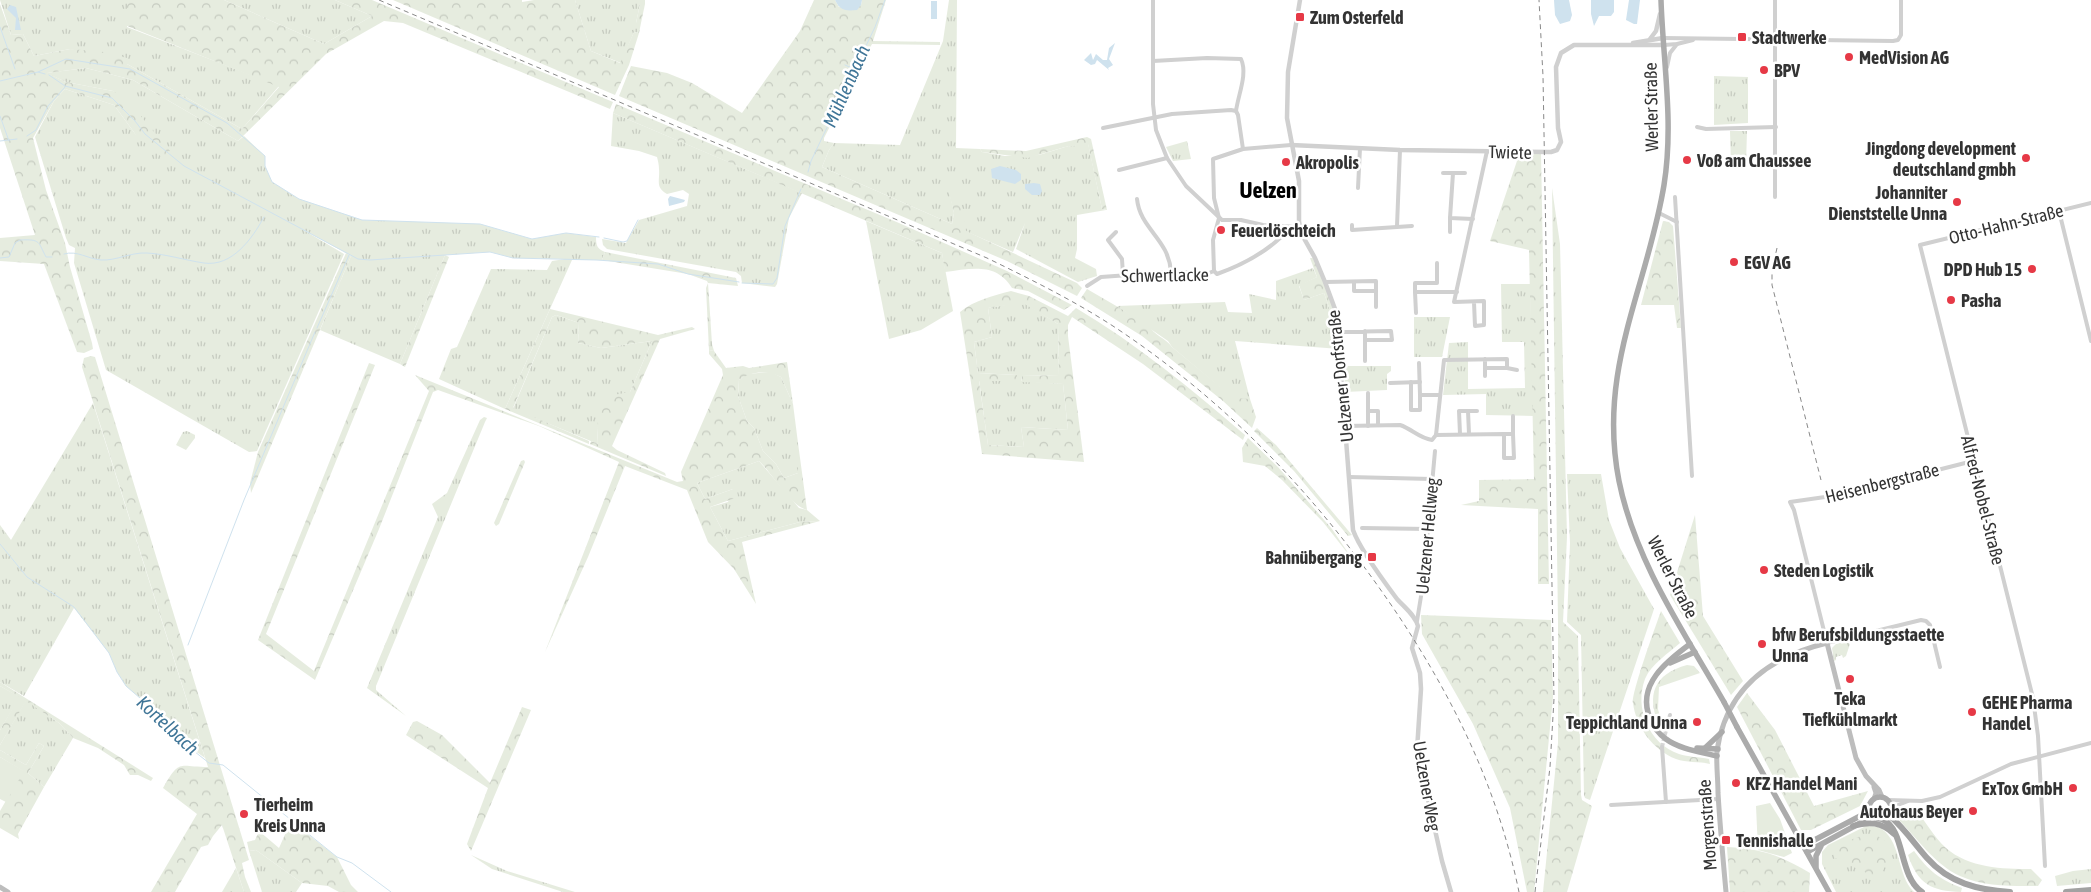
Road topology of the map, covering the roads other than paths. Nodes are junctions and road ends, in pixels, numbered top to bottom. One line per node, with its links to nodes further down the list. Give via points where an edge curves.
1 (1154, 0): 13 (street)
2 (1300, 0): 20 (street, Uelzener Dorfstraße, via 1286,91)
3 (1661, 0): 6 (main road, Werler Straße)
4 (1775, 0): 9 (street)
5 (1901, 0): 9 (street, via 1901,35 1898,40)
6 (1661, 11): 7 (street, via 1656,31); 10 (main road, Werler Straße)
7 (1649, 39): 10 (street, Twiete); 11 (street, Twiete)
8 (1696, 40): 9 (street); 10 (street); 12 (street)
9 (1776, 40): 18 (street)
10 (1664, 42): 11 (street, Twiete); 12 (street); 14 (main road, Werler Straße)
11 (1630, 44): 24 (street, Twiete, via 1574,45 1561,53 1556,67 1561,142 1556,150)
12 (1677, 44): 14 (street, via 1670,53)
13 (1153, 61): 15 (street, via 1241,59 1242,82); 16 (street)
14 (1666, 69): 36 (main road, Werler Straße, via 1668,154)
15 (1236, 111): 16 (street); 22 (street)
16 (1154, 117): 19 (street); 25 (street)
17 (1697, 126): 18 (street, via 1706,129)
18 (1776, 127): 32 (street)
19 (1103, 128)
20 (1291, 145): 21 (street, Twiete); 22 (street); 44 (street, Uelzener Dorfstraße, via 1300,185)
21 (1360, 148): 23 (street, Twiete); 30 (street)
22 (1243, 149): 37 (street, via 1213,159 1214,198)
23 (1400, 150): 24 (street, Twiete); 41 (street)
24 (1487, 151): 39 (street)
25 (1167, 158): 26 (street); 37 (street, via 1186,186)
26 (1119, 170)
27 (1443, 173): 28 (street)
28 (1453, 173): 29 (street); 38 (street)
29 (1466, 174)
30 (1358, 188)
31 (1675, 197): 40 (street)
32 (1775, 198)
33 (1137, 199): 51 (street, via 1141,216 1169,255)
34 (2091, 203): 35 (street, Otto-Hahn-Straße)
35 (2060, 211): 48 (street, Otto-Hahn-Straße); 67 (street)
36 (1659, 213): 40 (street); 102 (main road, Werler Straße, via 1618,368 1614,436 1619,480 1638,543)
37 (1219, 218): 43 (street); 50 (street, via 1213,240)
38 (1450, 218): 39 (street); 47 (street)
39 (1472, 219): 60 (street)
40 (1678, 222): 96 (street)
41 (1398, 226): 42 (street); 45 (street)
42 (1412, 226)
43 (1292, 227): 44 (street); 50 (street, Schwertlacke, via 1248,261 1216,274)
44 (1299, 227): 53 (street, Uelzener Dorfstraße)
45 (1352, 229)
46 (1116, 232): 52 (street, via 1108,240 1122,259)
47 (1450, 232)
48 (1920, 245): 94 (street, Alfred-Nobel-Straße)
49 (1437, 263): 55 (street)
50 (1214, 270): 51 (street, Schwertlacke, via 1209,273)
51 (1171, 272): 52 (street, Schwertlacke)
52 (1123, 275): 56 (street, Schwertlacke, via 1101,277)
53 (1326, 282): 54 (street); 65 (street, Uelzener Dorfstraße)
54 (1354, 282): 57 (street, via 1376,281); 57 (street, via 1354,291)
55 (1437, 282): 58 (street, via 1415,283); 59 (street)
56 (1087, 286)
57 (1376, 290): 62 (street)
58 (1415, 292): 59 (street); 63 (street)
59 (1438, 292): 60 (street)
60 (1457, 292): 61 (street, via 1454,302)
61 (1474, 302): 61 (street, via 1475,326 1484,325 1484,301)
62 (1376, 307)
63 (1416, 313)
64 (1365, 331): 65 (street); 66 (street); 66 (street, via 1392,331 1392,340)
65 (1338, 332): 85 (street, Uelzener Dorfstraße)
66 (1365, 340): 69 (street)
67 (2091, 341)
68 (1485, 359): 71 (street); 72 (street, via 1507,359); 80 (street, via 1444,360)
69 (1365, 361)
70 (1419, 363): 76 (street)
71 (1485, 368): 72 (street); 74 (street)
72 (1507, 368): 73 (street)
73 (1516, 370)
74 (1485, 376)
75 (1411, 382): 76 (street); 77 (street); 79 (street, via 1411,410 1420,410)
76 (1420, 382): 79 (street)
77 (1390, 383)
78 (1368, 393): 81 (street)
79 (1420, 395): 80 (street)
80 (1440, 395): 92 (street)
81 (1368, 411): 86 (street); 87 (street, via 1378,410)
82 (1468, 411): 83 (street); 88 (street, via 1459,411); 89 (street)
83 (1477, 411)
84 (1513, 416): 91 (street)
85 (1345, 426): 86 (street); 95 (street, Uelzener Dorfstraße)
86 (1368, 426): 87 (street)
87 (1378, 426): 92 (street, via 1400,425 1424,439 1432,440)
88 (1460, 434): 89 (street); 92 (street)
89 (1469, 434): 90 (street)
90 (1504, 434): 91 (street); 91 (street, via 1504,458 1514,458)
91 (1513, 434)
92 (1436, 435)
93 (1435, 451): 97 (street, Uelzener Hellweg)
94 (1973, 461): 101 (street, Heisenbergstraße, via 1839,494 1790,502); 114 (street, Alfred-Nobel-Straße, via 2032,698)
95 (1348, 476): 97 (street); 100 (street, Uelzener Dorfstraße, via 1356,538)
96 (1692, 476)
97 (1432, 479): 99 (street, Uelzener Hellweg)
98 (1362, 528): 99 (street)
99 (1428, 530): 100 (street, Uelzener Hellweg)
100 (1416, 621): 136 (street, Uelzener Weg, via 1418,629 1412,650 1420,673 1421,689 1417,750)
101 (1827, 643): 105 (street, via 1926,621 1930,625); 108 (main road, Morgenstraße, via 1790,653 1756,676 1735,703); 115 (main road, via 1856,758)
102 (1690, 644): 103 (main road, Werler Straße); 104 (main road)
103 (1695, 652): 104 (main road); 130 (main road, Werler Straße, bridge)
104 (1666, 664): 111 (main road, via 1648,690 1648,714 1666,740)
105 (1940, 666)
106 (1670, 715): 107 (street)
107 (1666, 730)
108 (1722, 732): 112 (main road); 113 (main road, Morgenstraße)
109 (2091, 743): 114 (street)
110 (1662, 747): 120 (street)
111 (1686, 747): 112 (main road); 113 (main road)
112 (1704, 748): 113 (main road)
113 (1717, 753): 116 (main road, Morgenstraße)
114 (2039, 756): 119 (street, via 1999,768 1940,797); 131 (street, Alfred-Nobel-Straße)
115 (1873, 784): 117 (main road, via 1876,790); 118 (main road)
116 (1718, 799): 120 (street); 137 (main road, Morgenstraße)
117 (1874, 799): 118 (main road); 123 (main road)
118 (1885, 799): 119 (street); 122 (main road)
119 (1910, 801): 122 (street)
120 (1666, 802): 121 (street)
121 (1611, 805)
122 (1891, 808): 124 (main road)
123 (1870, 809): 125 (main road); 130 (main road)
124 (1889, 815): 126 (main road); 140 (highway, via 1944,874 1972,887)
125 (1873, 816): 126 (main road); 127 (main road)
126 (1882, 819): 128 (highway, via 1892,826)
127 (1854, 826): 128 (highway, via 1877,824); 129 (main road)
128 (1896, 837): 139 (highway, via 1911,880)
129 (1824, 842): 130 (main road); 132 (main road, via 1816,851)
130 (1805, 849): 132 (main road, Werler Straße)
131 (2045, 866)
132 (1817, 869): 138 (main road, Werler Straße)
133 (0, 887): 135 (main road)
134 (2091, 890): 141 (highway)
135 (8, 892)
136 (1452, 892)
137 (1726, 892)
138 (1829, 892)
139 (1922, 892)
140 (2010, 892)
141 (2066, 892)

